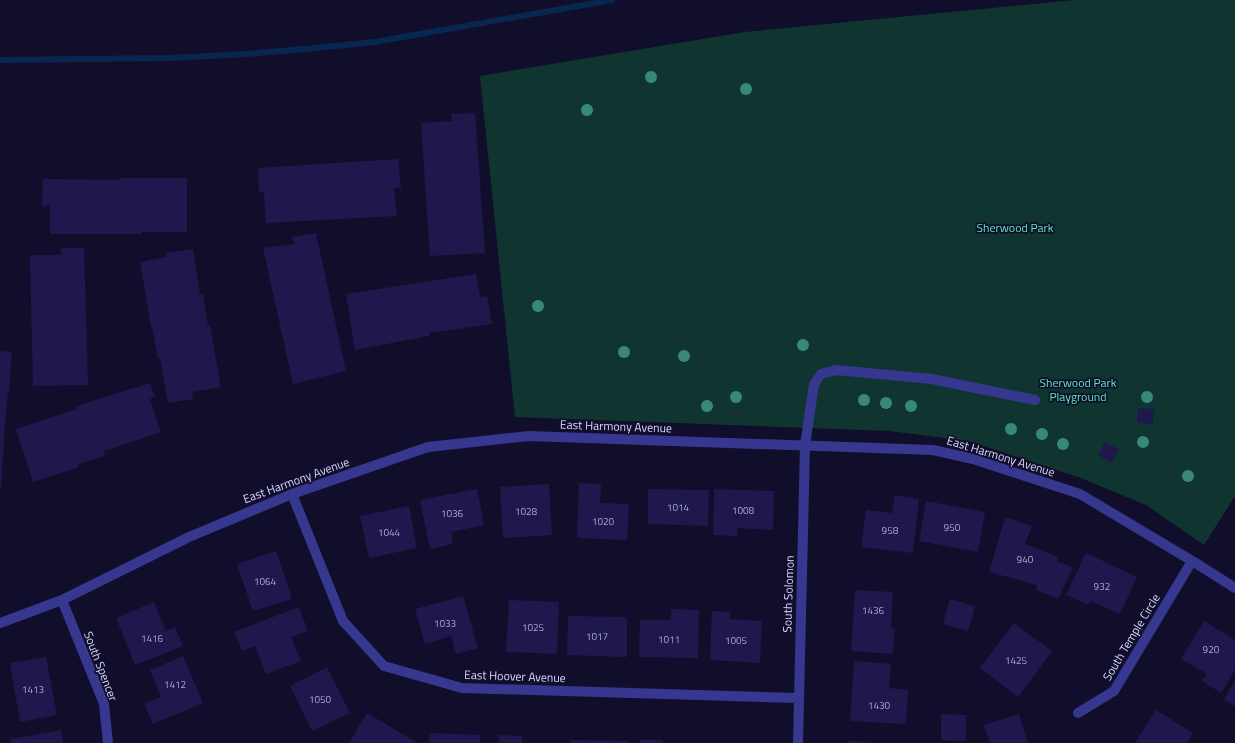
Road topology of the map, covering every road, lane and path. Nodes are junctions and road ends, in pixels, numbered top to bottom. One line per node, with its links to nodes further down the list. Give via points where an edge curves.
1 (1035, 400): 2 (street, South Solomon, via 932,379 836,370 821,374 814,384)
2 (805, 445): 3 (street, East Harmony Avenue, via 517,437 428,447); 4 (street, East Harmony Avenue, via 933,450 973,459 1080,494); 8 (street, South Solomon)
3 (292, 494): 6 (street, East Harmony Avenue, via 189,536); 8 (street, East Hoover Avenue, via 343,621 384,666 462,688)
4 (1192, 561): 5 (street, East Harmony Avenue); 9 (street, South Temple Circle, via 1114,691)
5 (1235, 588)
6 (62, 600): 7 (street, East Harmony Avenue); 10 (street, South Spencer, via 104,704)
7 (0, 623)
8 (799, 698): 11 (street, South Solomon)
9 (1078, 713)
10 (108, 743)
11 (798, 743)

